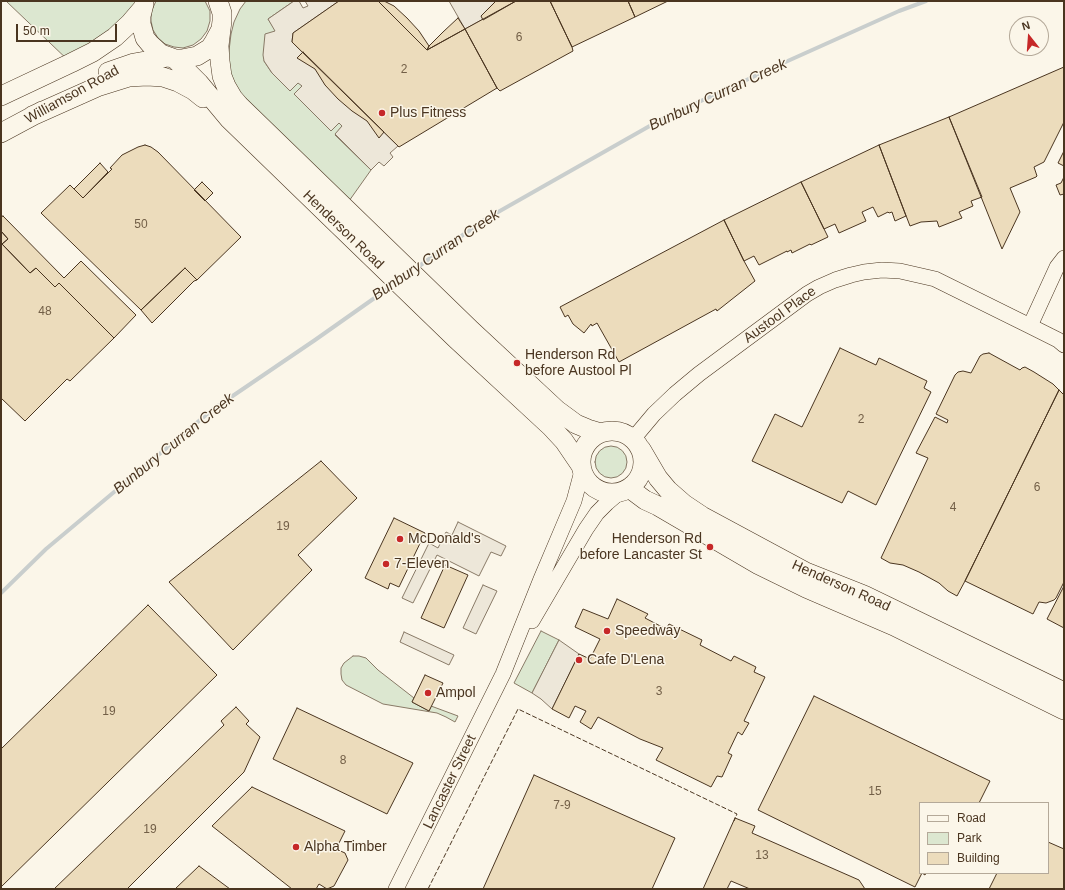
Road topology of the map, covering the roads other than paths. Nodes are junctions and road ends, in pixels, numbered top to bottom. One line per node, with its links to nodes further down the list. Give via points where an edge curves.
1 (218, 1): 3 (main road, Henderson Road, via 222,14)
2 (144, 5): 4 (main road, Henderson Road, via 141,24 146,38 161,54); 5 (main road, Williamson Road, via 115,37 93,52)
3 (221, 28): 4 (main road, Williamson Road, via 210,48 204,52 190,58); 9 (main road, Henderson Road, via 219,46 222,76 233,98)
4 (171, 58): 6 (main road, Williamson Road, via 134,63 114,70); 7 (main road, Henderson Road, via 198,83)
5 (1, 96)
6 (32, 116): 7 (main road, via 97,87 129,77 147,76 163,77 178,82 193,90); 8 (main road, Williamson Road)
7 (229, 119): 9 (main road, Henderson Road)
8 (1, 133)
9 (338, 214): 12 (main road, Henderson Road)
10 (1064, 258): 11 (street, via 1057,267)
11 (1030, 326): 13 (street, Austool Place); 15 (street, Austool Place, via 955,288 929,278 900,271 851,275 807,294 699,374 654,414)
12 (463, 334): 14 (main road, Henderson Road, via 576,424); 16 (main road, Henderson Road, via 564,441)
13 (1064, 345)
14 (601, 433): 15 (main road, via 610,431 626,434); 16 (main road, via 586,444 581,457)
15 (637, 444): 17 (main road, via 643,462 642,471 636,483); 19 (main road, Henderson Road, via 668,490 702,516 806,572 864,595)
16 (581, 468): 17 (main road, via 586,479 596,489 605,493); 18 (street, Lancaster Street, via 574,501)
17 (624, 490): 18 (street, Lancaster Street, via 597,513 586,529); 19 (main road, Henderson Road, via 658,506 765,568 806,588)
18 (502, 674): 20 (street, Lancaster Street)
19 (1062, 700)
20 (396, 889)

